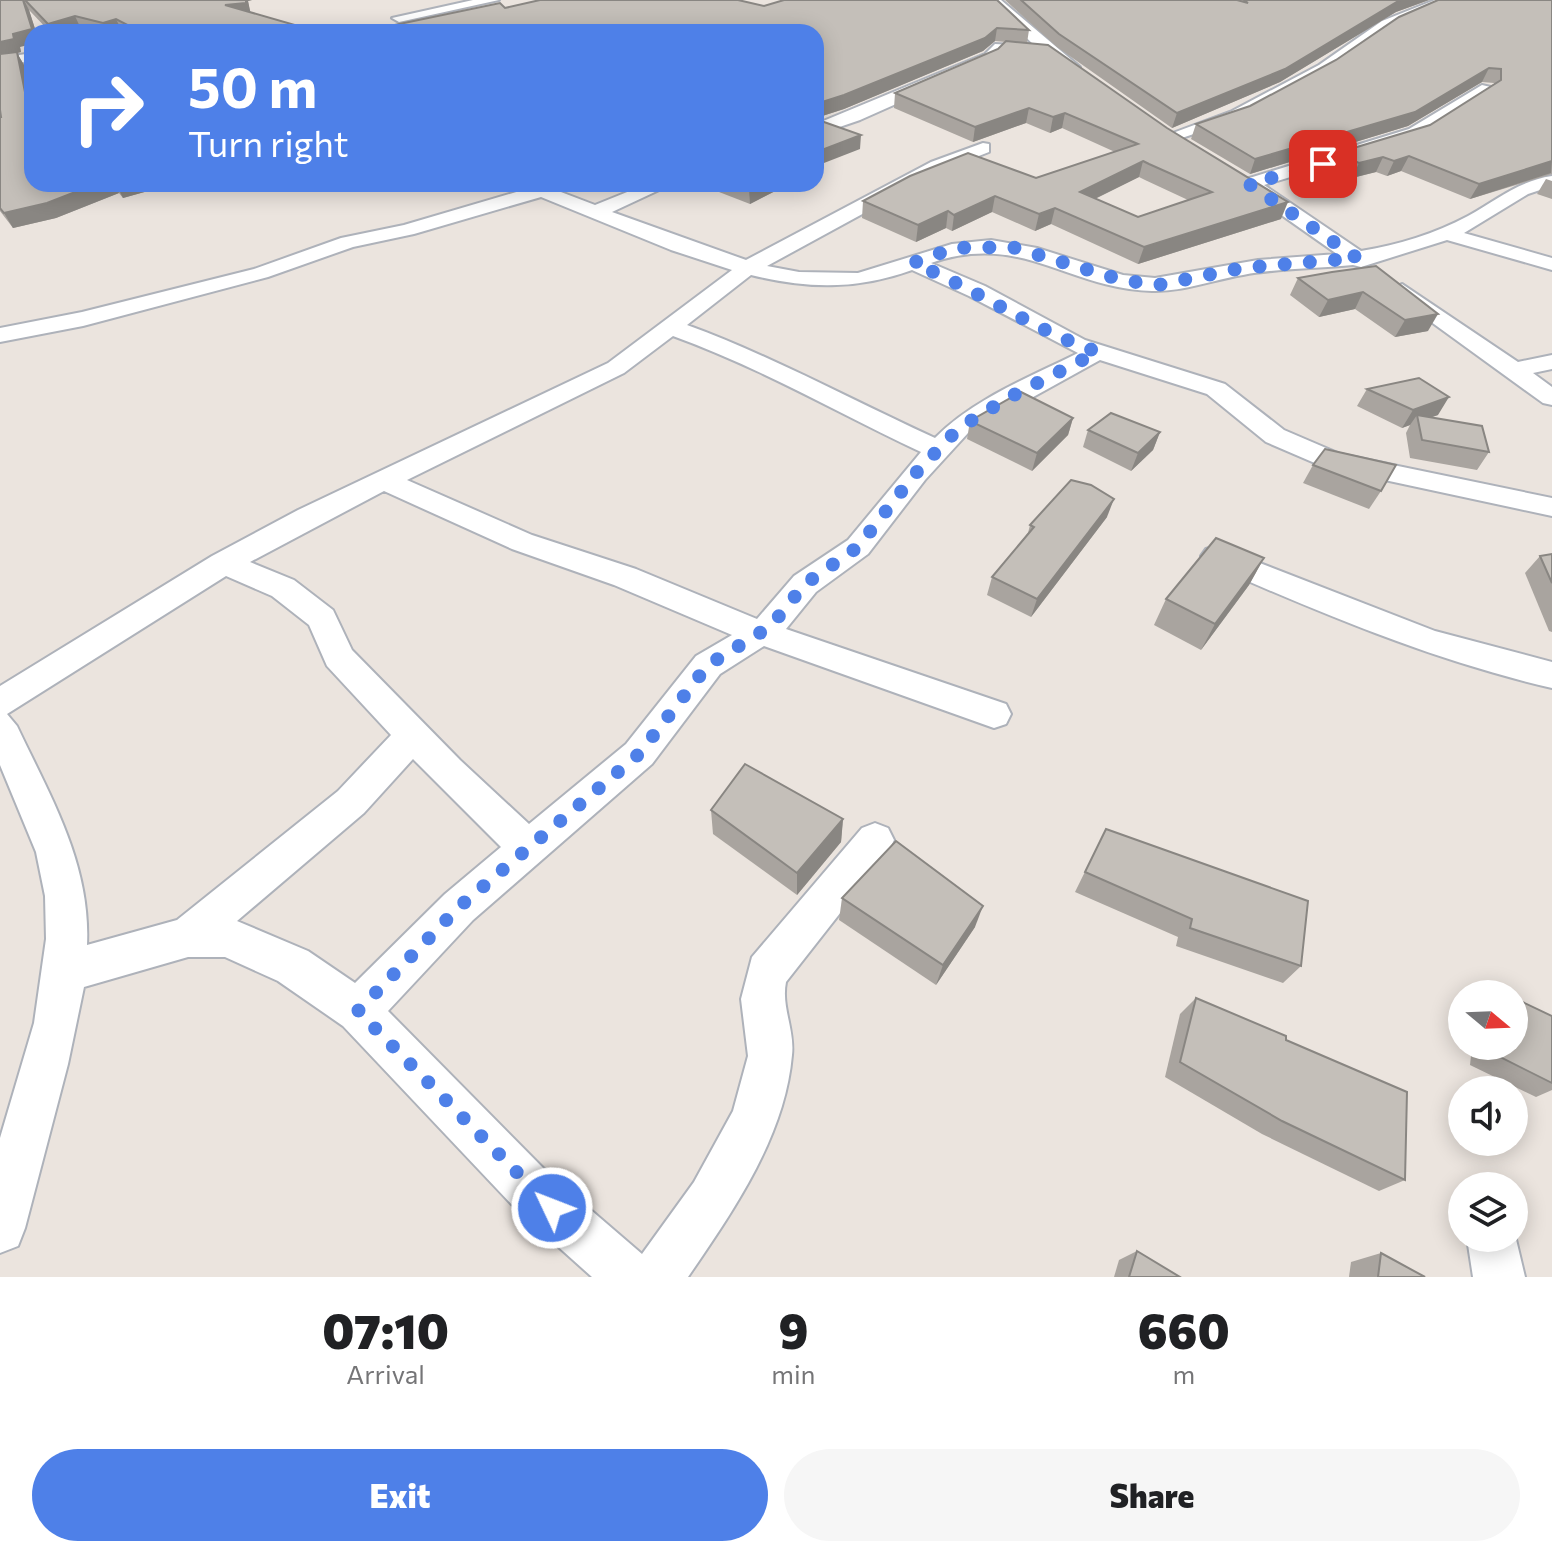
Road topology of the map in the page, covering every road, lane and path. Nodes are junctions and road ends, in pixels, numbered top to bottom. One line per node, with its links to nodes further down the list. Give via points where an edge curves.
1 (405, 0): 7 (street)
2 (493, 0): 8 (street)
3 (993, 0): 10 (street)
4 (1395, 0): 6 (street)
5 (1446, 0): 6 (street)
6 (1422, 10): 18 (street, via 1387,24 1307,78 1238,114 1164,133)
7 (396, 24)
8 (400, 24)
9 (0, 52): 11 (street)
10 (1050, 52): 14 (street); 16 (street, via 1000,47 990,57)
11 (24, 57)
12 (24, 59): 13 (street)
13 (0, 62)
14 (1086, 78)
15 (1487, 88): 25 (street, via 1415,133 1242,180)
16 (824, 127)
17 (983, 148): 28 (street, via 937,166)
18 (1196, 153)
19 (1552, 181): 24 (street, via 1515,191)
20 (517, 192): 30 (street, via 261,273)
21 (545, 192): 23 (street)
22 (644, 192): 23 (street)
23 (596, 212): 28 (street)
24 (1444, 233): 25 (street); 27 (street)
25 (1357, 258): 26 (street, via 1242,268 1158,285 1122,280 1012,247 954,248); 33 (street)
26 (913, 263): 28 (street, via 840,281); 31 (street)
27 (1552, 264)
28 (747, 268): 29 (street)
29 (671, 327): 35 (street, via 747,355); 36 (street, via 603,375)
30 (0, 335)
31 (1098, 352): 35 (street, via 959,428); 37 (street, via 1216,389 1275,436 1318,456)
32 (1552, 362): 33 (street)
33 (1514, 370): 34 (street)
34 (1552, 398)
35 (939, 450): 40 (street, via 858,547 805,584)
36 (383, 480): 39 (street); 40 (street, via 522,542 625,577)
37 (1552, 507)
38 (1212, 554): 41 (street, via 1386,627)
39 (223, 563): 42 (street); 45 (street, via 283,588 322,618 339,657)
40 (759, 633): 43 (street); 48 (street, via 708,665 639,754)
41 (1552, 675)
42 (0, 703)
43 (994, 714)
44 (0, 726): 46 (street)
45 (413, 735): 48 (street); 49 (street, via 351,802)
46 (11, 785): 50 (street, via 47,831 65,894)
47 (875, 840): 55 (street, via 767,972 761,1012 771,1051 761,1104 726,1178)
48 (527, 847): 51 (street, via 459,907)
49 (188, 937): 50 (street); 51 (street, via 242,941 293,966)
50 (66, 971): 52 (street)
51 (358, 1011): 54 (street, via 532,1191)
52 (0, 1228)
53 (1495, 1252): 56 (street)
54 (630, 1277)
55 (657, 1277)
56 (1499, 1277)

